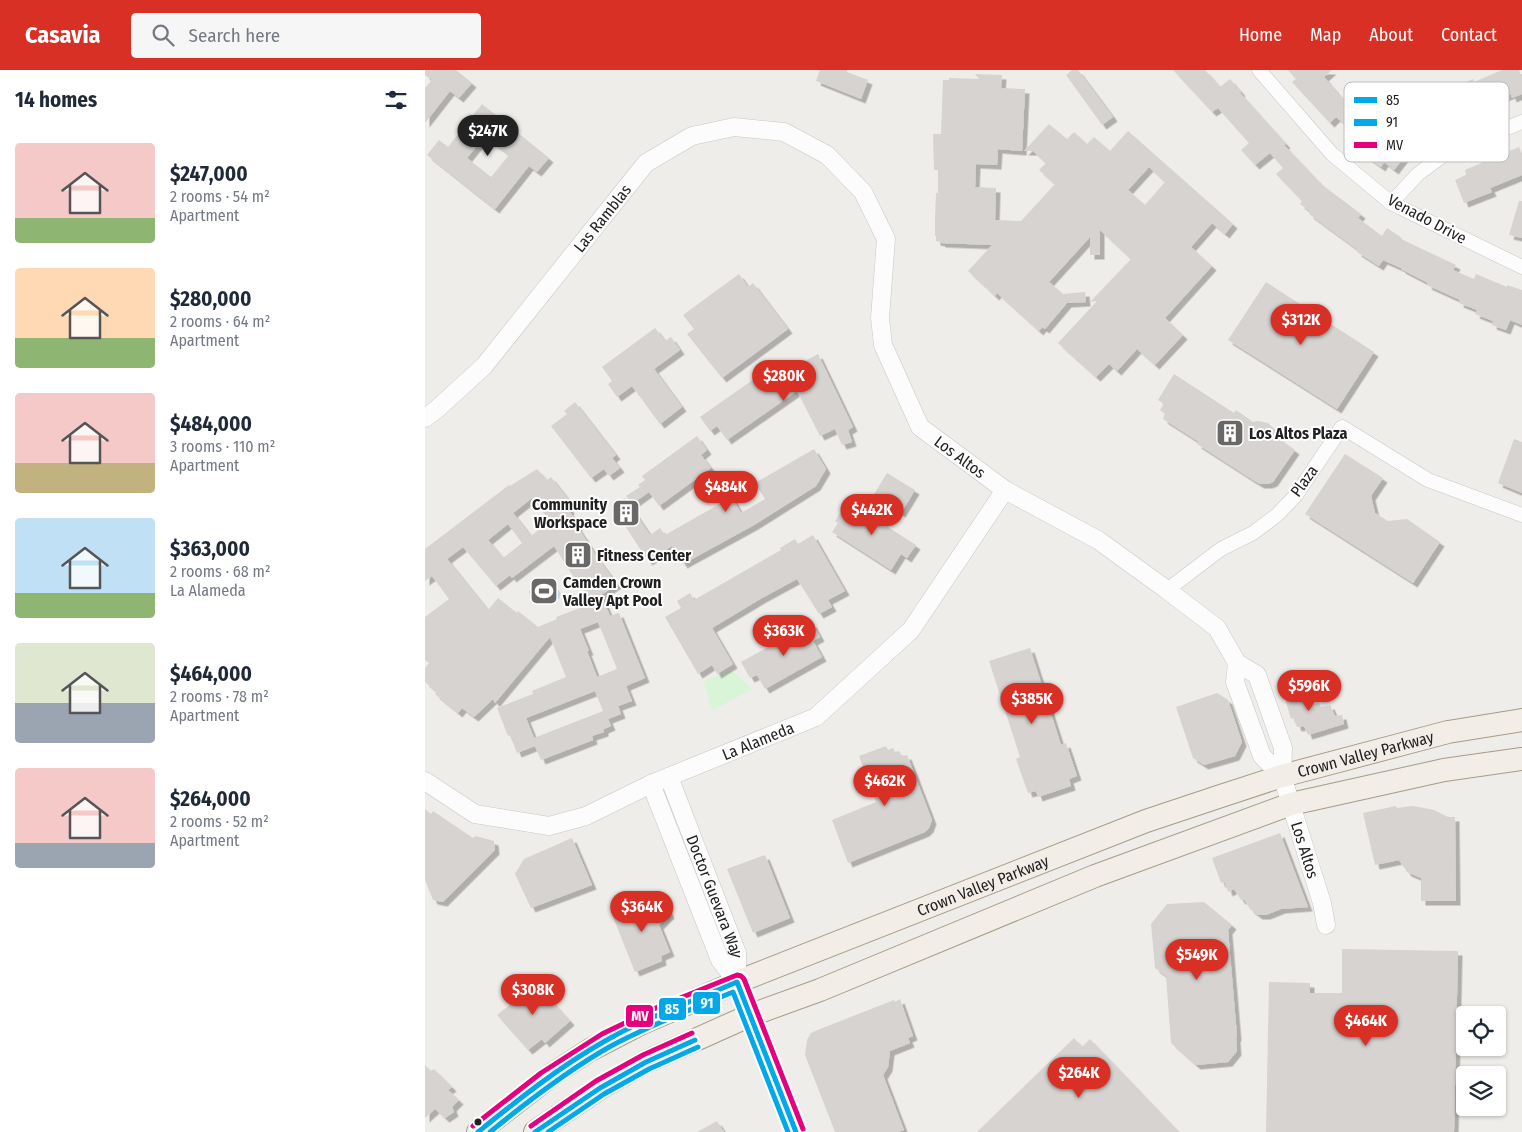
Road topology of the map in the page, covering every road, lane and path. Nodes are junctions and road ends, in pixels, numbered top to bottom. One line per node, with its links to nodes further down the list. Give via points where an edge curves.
1 (1259, 70): 6 (street, Venado Drive, via 1332,154)
2 (1522, 122): 3 (street)
3 (1509, 127)
4 (827, 155): 8 (street, Las Ramblas, via 783,132 734,127 692,136 646,163 483,366); 9 (street, Los Altos, via 863,192 886,239 880,318 883,345 920,428)
5 (1434, 162): 6 (street)
6 (1391, 203): 7 (street, Venado Drive)
7 (1522, 267)
8 (425, 418)
9 (1005, 490): 11 (street, Los Altos, via 1098,540); 15 (street, La Alameda, via 911,630 816,717)
10 (1522, 516): 11 (street, Plaza, via 1428,480 1342,427 1296,495 1277,515 1253,533 1221,549)
11 (1167, 590): 14 (street, Los Altos, via 1217,628 1237,663 1257,675 1283,748)
12 (1522, 720): 14 (main road, Crown Valley Parkway, via 1448,732)
13 (1522, 759): 18 (main road, Crown Valley Parkway, via 1444,770)
14 (1282, 776): 18 (street, Los Altos); 20 (main road, Crown Valley Parkway, via 1146,821)
15 (669, 777): 17 (street, La Alameda); 20 (street, Doctor Guevara Way, via 737,954)
16 (425, 782): 17 (street, La Alameda, via 475,814 549,826 586,816)
17 (651, 784): 20 (street, Doctor Guevara Way, via 720,960)
18 (1291, 804): 19 (street, Los Altos); 21 (main road, Crown Valley Parkway, via 1095,876 820,990)
19 (1326, 925)
20 (737, 982): 21 (main road); 22 (main road, Crown Valley Parkway, via 640,1024 590,1050)
21 (751, 1015): 23 (main road, Crown Valley Parkway, via 646,1062 600,1088); 24 (main road)
22 (478, 1132)
23 (535, 1132)
24 (796, 1132)

